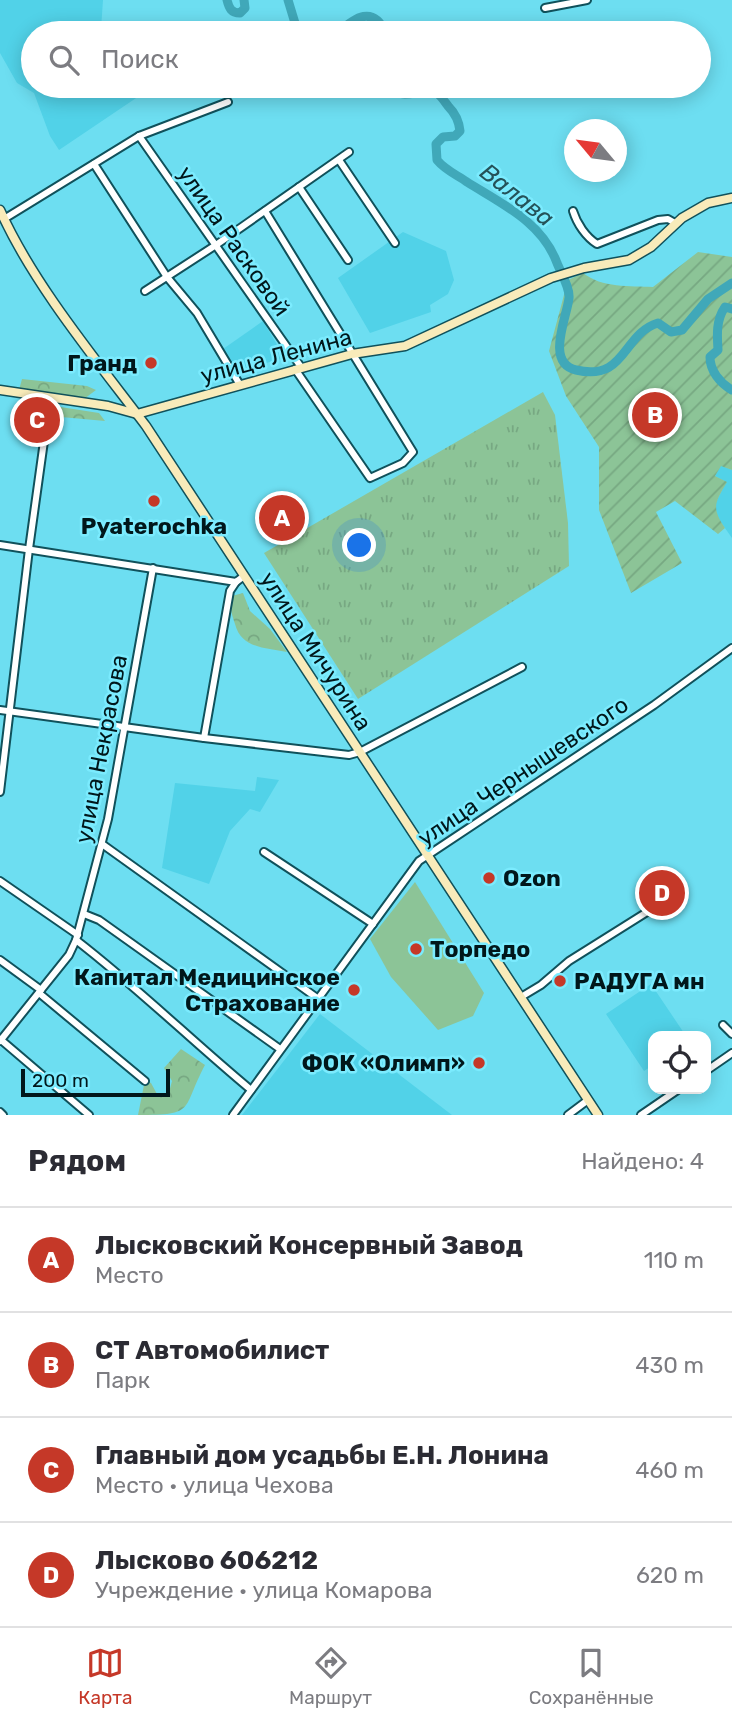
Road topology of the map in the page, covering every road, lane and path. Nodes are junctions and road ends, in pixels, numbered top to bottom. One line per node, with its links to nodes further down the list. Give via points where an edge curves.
1 (587, 0): 2 (street)
2 (545, 8)
3 (228, 102): 4 (street)
4 (139, 136): 7 (street); 16 (street, улица Расковой)
5 (349, 152): 6 (street)
6 (339, 160): 8 (street); 15 (street)
7 (94, 164): 13 (street); 18 (street)
8 (299, 187): 11 (street); 17 (street)
9 (732, 198): 14 (main road, улица Ленина, via 708,203)
10 (0, 210): 13 (main road, улица Мичурина)
11 (265, 211): 16 (street); 20 (street)
12 (573, 211): 14 (street, via 597,244 658,220)
13 (4, 219): 24 (main road, улица Мичурина, via 67,319)
14 (675, 223): 20 (main road, улица Ленина, via 652,247 629,260 551,278 405,346)
15 (395, 243)
16 (216, 245): 18 (street); 21 (street, улица Расковой)
17 (348, 260)
18 (167, 277): 19 (street); 22 (street, via 197,313)
19 (145, 291)
20 (352, 354): 21 (main road, улица Ленина); 21 (street, улица Расковой, via 412,452 403,463 370,478)
21 (298, 368): 22 (main road, улица Ленина)
22 (240, 385): 27 (main road, улица Ленина)
23 (0, 390): 25 (main road)
24 (121, 391): 26 (main road); 27 (main road, улица Мичурина)
25 (50, 398): 26 (main road); 29 (street)
26 (107, 406): 27 (main road)
27 (137, 414): 31 (main road, улица Мичурина)
28 (0, 545): 29 (street)
29 (29, 549): 30 (street); 36 (street)
30 (153, 568): 32 (street); 37 (street, улица Некрасова)
31 (244, 576): 32 (street); 39 (main road, улица Мичурина)
32 (236, 582): 38 (street, via 230,591)
33 (732, 649): 43 (street, улица Чернышевского)
34 (522, 667): 39 (street)
35 (0, 710): 36 (street)
36 (9, 711): 37 (street); 40 (street)
37 (124, 727): 38 (street); 41 (street, улица Некрасова)
38 (204, 738): 39 (street, via 340,755)
39 (360, 752): 43 (main road, улица Мичурина)
40 (0, 792)
41 (102, 844): 46 (street, улица Некрасова); 52 (street)
42 (264, 852): 47 (street)
43 (429, 855): 47 (street, улица Чернышевского, via 413,867); 51 (main road, улица Мичурина)
44 (0, 881): 48 (street)
45 (647, 912): 51 (street)
46 (84, 914): 48 (street, улица Некрасова); 56 (street, via 99,920)
47 (373, 923): 52 (street, улица Чернышевского)
48 (77, 938): 50 (street, улица Некрасова); 60 (street)
49 (0, 960): 50 (street)
50 (40, 991): 55 (street, улица Некрасова); 59 (street)
51 (521, 997): 62 (main road, улица Мичурина)
52 (317, 998): 56 (street, улица Чернышевского)
53 (723, 1025): 54 (street)
54 (732, 1034)
55 (0, 1040): 63 (street)
56 (280, 1049): 60 (street, улица Чернышевского)
57 (732, 1052): 58 (street)
58 (711, 1067)
59 (145, 1081)
60 (251, 1090): 64 (street, улица Чернышевского)
61 (672, 1094): 67 (street)
62 (588, 1100): 65 (street); 66 (main road, улица Мичурина)
63 (89, 1115)
64 (233, 1115)
65 (568, 1115)
66 (598, 1115)
67 (641, 1115)

